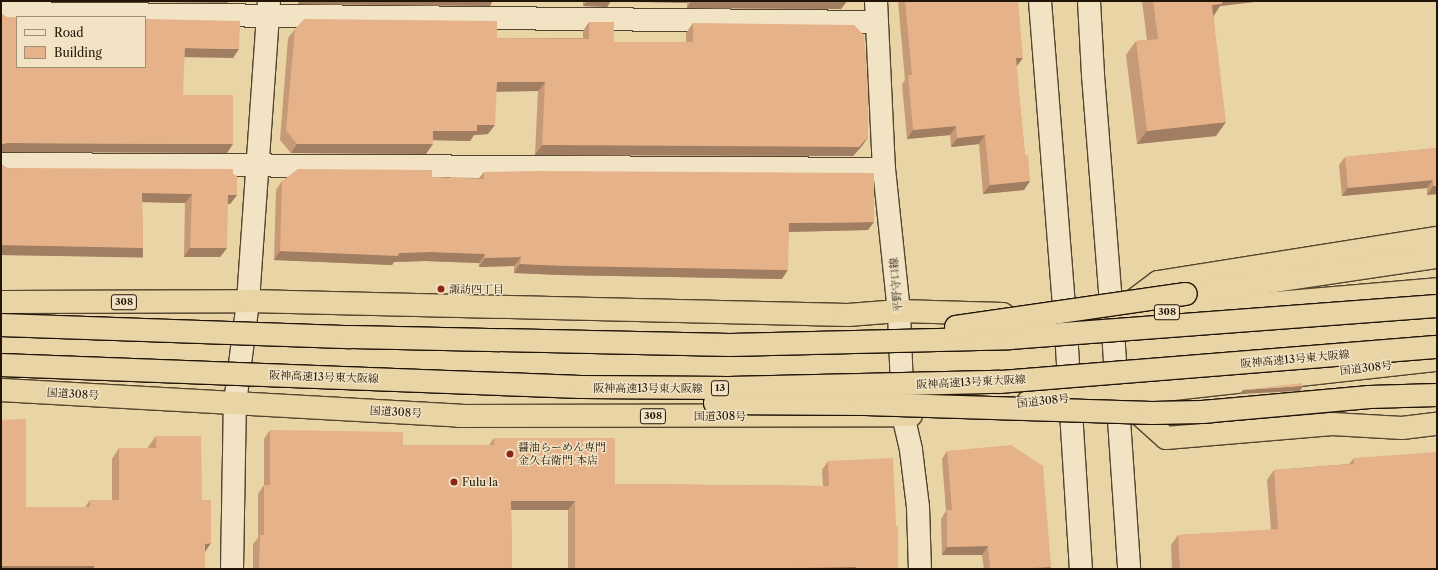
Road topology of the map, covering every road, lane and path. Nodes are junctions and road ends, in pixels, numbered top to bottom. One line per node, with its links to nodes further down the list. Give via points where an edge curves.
1 (876, 1): 6 (street, 平野守口線)
2 (1040, 1): 17 (street)
3 (1089, 1): 18 (street, via 1092,75)
4 (268, 8): 5 (street); 6 (street); 8 (street)
5 (1, 13)
6 (877, 22): 9 (street, 平野守口線)
7 (1, 164): 8 (street)
8 (257, 166): 9 (street); 13 (street)
9 (884, 169): 16 (street, 平野守口線)
10 (1437, 238): 18 (highway, via 1158,282)
11 (1437, 257): 20 (highway, bridge, via 1013,320 843,338)
12 (1437, 289): 18 (highway, 308)
13 (248, 301): 14 (highway, 308); 16 (highway, 308, via 848,315); 29 (street)
14 (1, 302)
15 (1437, 306): 20 (highway, bridge, via 1010,338)
16 (899, 312): 17 (highway, 308); 30 (street, 平野守口線)
17 (1065, 316): 18 (highway, 308); 28 (street)
18 (1112, 316): 26 (street)
19 (1, 325): 20 (highway, bridge, via 351,337)
20 (730, 345)
21 (1437, 347): 24 (highway, 阪神高速13号東大阪線 / 13, bridge, via 1000,382 864,386 581,387)
22 (1437, 360): 26 (highway, 国道308号 / 308)
23 (1, 365): 24 (highway, 阪神高速13号東大阪線 / 13, bridge)
24 (351, 378): 27 (highway, bridge, via 479,393 582,400 865,404 1152,413 1202,412 1369,397)
25 (1, 390): 29 (highway, 国道308号 / 308)
26 (1118, 395): 28 (highway, 国道308号 / 308); 31 (highway, via 1166,438 1332,424 1402,428); 35 (street)
27 (1437, 395)
28 (1070, 398): 30 (highway, 国道308号 / 308); 34 (street)
29 (235, 403): 30 (highway, 国道308号 / 308, via 459,416); 32 (street)
30 (903, 416): 33 (street, 平野守口線, via 911,450 918,507)
31 (1437, 424)
32 (232, 569)
33 (920, 569)
34 (1081, 569)
35 (1129, 569)

